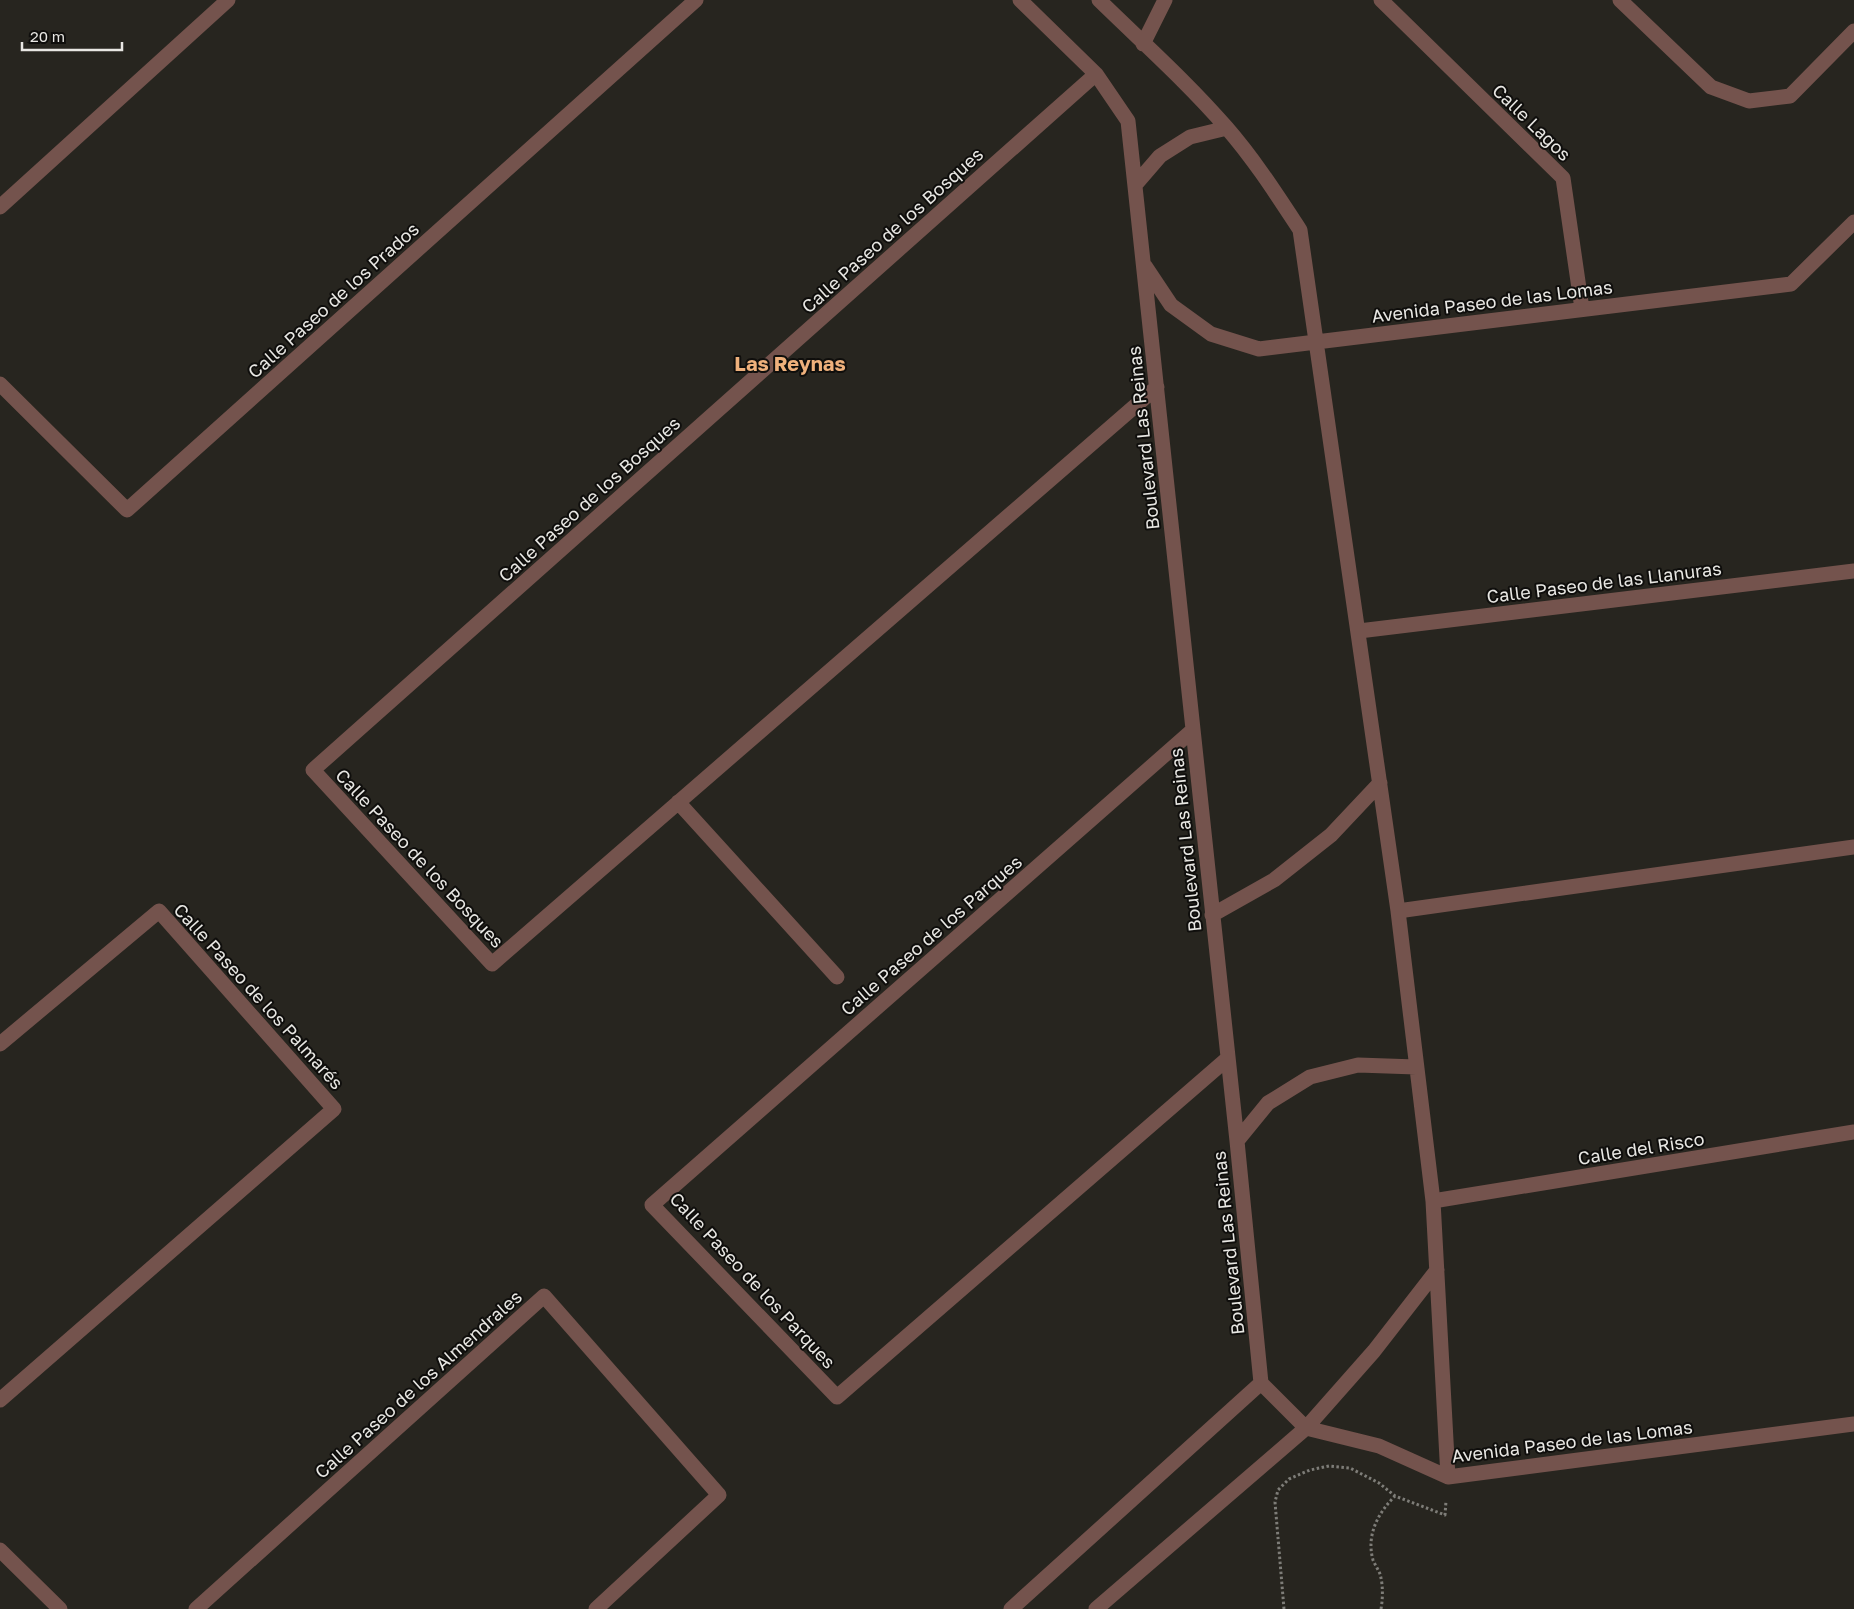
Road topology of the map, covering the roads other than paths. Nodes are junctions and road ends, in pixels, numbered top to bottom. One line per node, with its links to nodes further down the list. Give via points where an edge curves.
1 (228, 0): 13 (street)
2 (696, 0): 18 (street, Calle Paseo de los Prados, via 127,510)
3 (1020, 0): 10 (street, Boulevard Las Reinas)
4 (1099, 0): 9 (street)
5 (1166, 0): 9 (street)
6 (1381, 0): 16 (street, Calle Lagos, via 1563,178)
7 (1620, 0): 8 (street, via 1711,87 1749,101 1790,96)
8 (1854, 30)
9 (1143, 44): 11 (street)
10 (1096, 74): 12 (street, Boulevard Las Reinas, via 1128,121); 24 (street, Calle Paseo de los Bosques, via 312,770 492,964)
11 (1227, 128): 12 (street, via 1190,137 1160,156); 17 (street, via 1266,177 1300,230)
12 (1135, 185): 15 (street, Boulevard Las Reinas)
13 (0, 207)
14 (1854, 222): 16 (street, Avenida Paseo de las Lomas, via 1791,284)
15 (1143, 264): 17 (street, Avenida Paseo de las Lomas, via 1171,305 1211,334 1259,349); 19 (street, Boulevard Las Reinas)
16 (1582, 309): 17 (street, Avenida Paseo de las Lomas)
17 (1316, 342): 21 (street)
18 (0, 384)
19 (1157, 387): 22 (street, Boulevard Las Reinas); 24 (street, Calle Paseo de los Bosques)
20 (1854, 571): 21 (street, Calle Paseo de las Llanuras)
21 (1358, 630): 23 (street)
22 (1193, 730): 27 (street, Boulevard Las Reinas); 30 (street, Calle Paseo de los Parques, via 652,1205 837,1397)
23 (1380, 783): 26 (street); 27 (street, via 1331,836 1274,880)
24 (678, 802): 28 (street)
25 (1854, 847): 26 (street)
26 (1398, 911): 31 (street)
27 (1212, 915): 30 (street, Boulevard Las Reinas)
28 (837, 977)
29 (0, 1044): 37 (street, Calle Paseo de los Palmarés, via 159,911 334,1109)
30 (1227, 1058): 33 (street, Boulevard Las Reinas)
31 (1416, 1067): 33 (street, via 1358,1065 1310,1077 1268,1103); 34 (street)
32 (1854, 1132): 34 (street, Calle del Risco)
33 (1237, 1142): 36 (street, Boulevard Las Reinas)
34 (1434, 1201): 35 (street)
35 (1437, 1270): 39 (street, via 1374,1351); 40 (street)
36 (1261, 1383): 39 (street); 45 (street)
37 (0, 1400)
38 (1854, 1424): 40 (street, Avenida Paseo de las Lomas)
39 (1306, 1428): 40 (street, Avenida Paseo de las Lomas, via 1379,1446); 46 (street)
40 (1448, 1477)
41 (0, 1550): 42 (street)
42 (60, 1609)
43 (196, 1609): 44 (street, Calle Paseo de los Almendrales, via 544,1296 719,1495)
44 (596, 1609)
45 (1011, 1609)
46 (1096, 1609)

